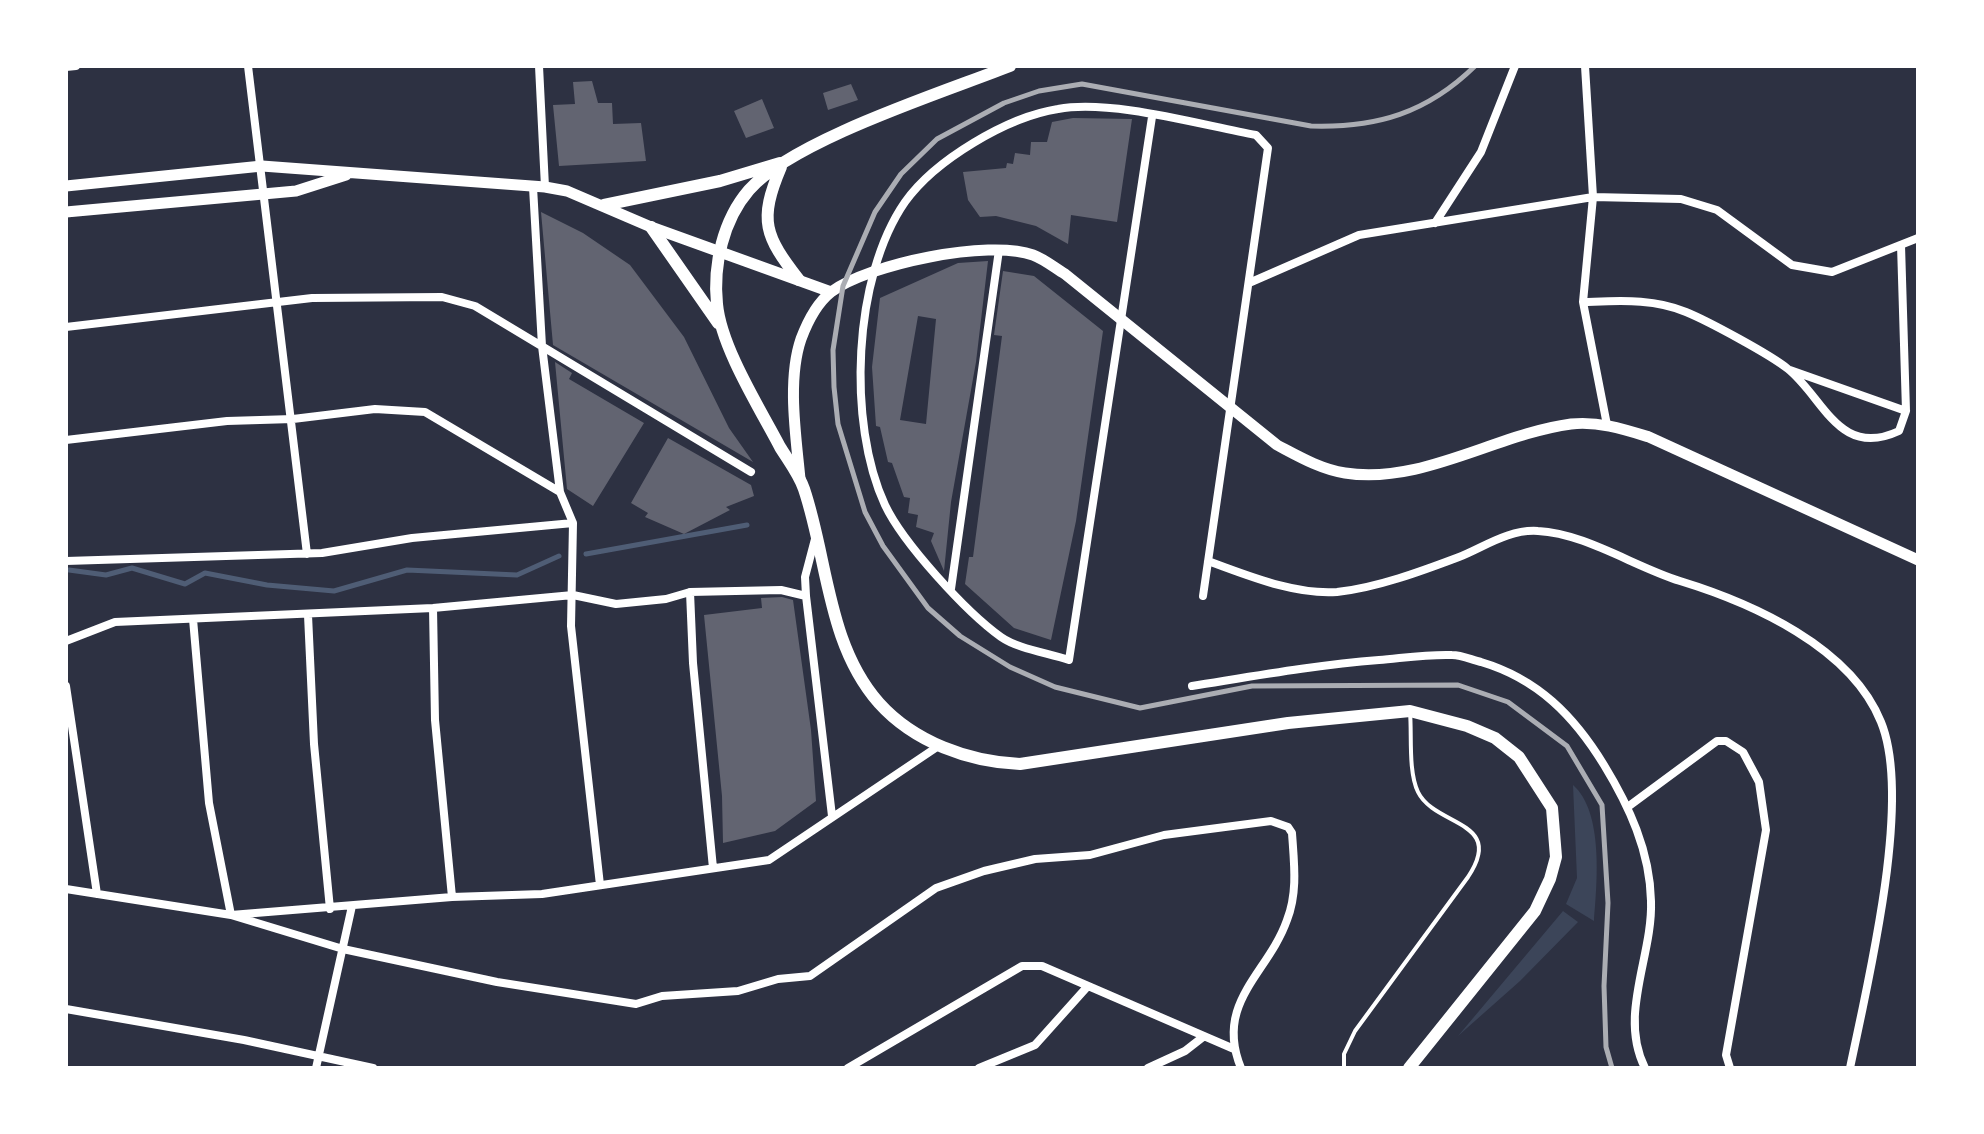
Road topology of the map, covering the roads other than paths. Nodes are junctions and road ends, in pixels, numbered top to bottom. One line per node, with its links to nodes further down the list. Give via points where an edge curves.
1 (76, 66): 7 (street)
2 (248, 66): 10 (street)
3 (539, 66): 13 (street)
4 (1010, 66): 9 (main road, via 857,127)
5 (1515, 66): 18 (street, via 1481,152)
6 (1585, 66): 15 (street)
7 (66, 67)
8 (1152, 117): 24 (street, via 1104,108 1058,109 1002,128 944,161 906,200 886,235); 26 (street, via 1256,135 1268,148); 30 (street)
9 (783, 163): 16 (main road); 23 (main road, via 749,191 726,230); 25 (main road, via 767,213 769,237)
10 (262, 166): 11 (main road); 12 (main road); 14 (street)
11 (350, 174): 13 (main road); 14 (main road, via 296,191)
12 (66, 186)
13 (539, 187): 16 (main road); 33 (street)
14 (265, 194): 17 (main road); 29 (street)
15 (1593, 197): 18 (street); 21 (street, via 1681,199 1717,210 1792,265 1832,272); 28 (street)
16 (604, 205): 19 (main road)
17 (66, 212)
18 (1435, 223): 26 (street, via 1359,235)
19 (651, 227): 23 (main road); 32 (main road)
20 (1918, 238): 21 (street)
21 (1901, 245): 36 (street)
22 (999, 250): 24 (main road, via 925,259); 30 (main road, via 1034,255); 49 (street)
23 (720, 253): 25 (main road); 32 (main road, via 716,274)
24 (875, 272): 27 (main road); 49 (street, via 862,346 863,431 885,506 923,562)
25 (799, 280): 27 (main road)
26 (1249, 283): 35 (street)
27 (831, 292): 41 (main road, via 810,319 796,361)
28 (1583, 302): 34 (street, via 1643,301 1686,312); 38 (street)
29 (275, 304): 31 (street); 33 (street, via 312,298 442,297 475,306); 37 (street)
30 (1119, 318): 35 (main road); 49 (street, via 1069,660 1002,638)
31 (66, 327)
32 (721, 328): 41 (main road)
33 (542, 346): 40 (street); 42 (street)
34 (1789, 369): 36 (street); 36 (street, via 1826,416 1855,435 1879,440 1899,431)
35 (1231, 408): 38 (main road, via 1277,445 1344,473 1390,474 1571,424); 48 (street)
36 (1906, 411)
37 (293, 419): 39 (street, via 227,421); 42 (street, via 375,409 425,412); 45 (street)
38 (1607, 425): 46 (main road, via 1649,437)
39 (66, 440)
40 (751, 472)
41 (803, 487): 44 (main road)
42 (560, 492): 43 (street)
43 (573, 523): 45 (street); 51 (street)
44 (815, 539): 52 (street); 61 (main road, via 854,668 895,718)
45 (307, 554): 47 (street)
46 (1918, 560)
47 (66, 561)
48 (1208, 561): 53 (street); 88 (street, via 1272,583 1336,592 1418,571 1504,536 1537,531 1581,541 1701,587 1822,647 1848,672 1881,721 1891,764 1889,842 1876,942)
49 (951, 589)
50 (690, 592): 51 (street, via 616,604); 52 (street, via 781,590); 64 (street)
51 (573, 595): 54 (street); 65 (street, via 571,626)
52 (806, 596): 63 (street)
53 (1203, 596)
54 (433, 608): 55 (street); 68 (street, via 435,720)
55 (308, 615): 56 (street); 70 (street)
56 (193, 619): 57 (street, via 115,622); 71 (street, via 209,803)
57 (66, 641)
58 (66, 686): 67 (street)
59 (1192, 686): 62 (street, via 1328,664 1455,655 1516,675 1557,702 1585,735)
60 (1410, 711): 61 (main road, via 1288,723 1020,764 994,763); 84 (lane, via 1417,791 1427,804 1472,831 1480,849 1477,864 1355,1031); 85 (main road, via 1467,726 1495,738 1519,757 1552,808 1557,834 1556,857 1535,911)
61 (940, 745): 63 (street)
62 (1629, 806): 86 (street, via 1651,899 1649,940 1636,990 1635,1022); 87 (street, via 1717,741 1743,752 1759,782 1766,830 1726,1055)
63 (832, 816): 64 (street, via 769,860)
64 (713, 868): 65 (street)
65 (600, 885): 68 (street, via 542,894)
66 (66, 889): 67 (street)
67 (97, 894): 71 (street)
68 (452, 897): 69 (street)
69 (352, 906): 70 (street); 72 (street)
70 (330, 909): 71 (street)
71 (231, 915): 72 (street)
72 (343, 949): 76 (street, via 497,982 636,1004 662,996 738,991 810,976 936,888 984,871 1035,859 1090,855 1164,835 1271,821 1292,833 1293,903 1276,943 1247,984 1233,1025); 77 (street)
73 (1087, 987): 75 (street); 80 (street, via 1042,966 1022,966); 81 (street, via 1035,1045)
74 (66, 1009): 77 (street)
75 (1203, 1037): 76 (street); 82 (street)
76 (1234, 1049): 83 (street)
77 (318, 1055): 78 (street); 79 (street)
78 (316, 1068)
79 (373, 1068)
80 (848, 1068)
81 (979, 1068)
82 (1148, 1068)
83 (1241, 1068)
84 (1344, 1068)
85 (1409, 1068)
86 (1645, 1068)
87 (1730, 1068)
88 (1850, 1068)

